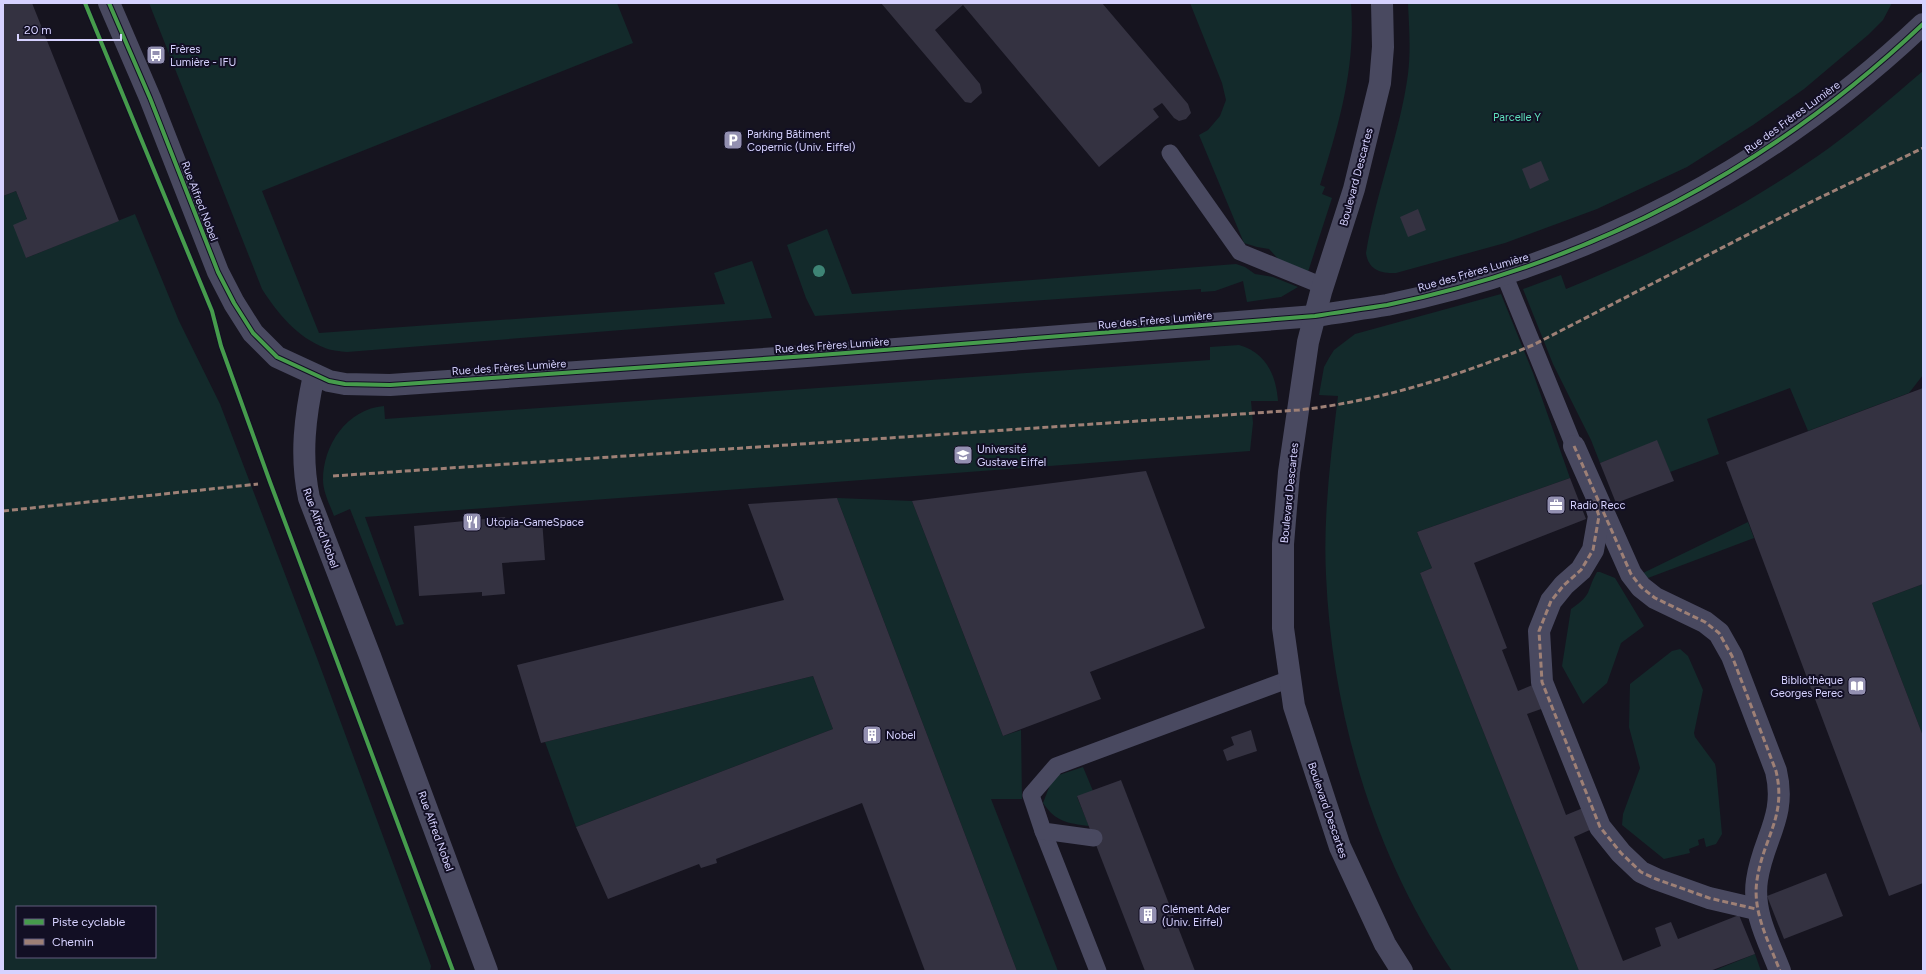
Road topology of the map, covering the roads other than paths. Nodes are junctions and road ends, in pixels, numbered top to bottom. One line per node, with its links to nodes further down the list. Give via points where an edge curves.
1 (109, 3): 8 (street, Rue Alfred Nobel, via 150,98 218,272 234,303 253,333 277,357)
2 (1382, 3): 6 (street, Boulevard Descartes, via 1383,47 1380,83 1354,189)
3 (1923, 24): 5 (street, Rue des Frères Lumière, via 1898,48 1825,106 1771,146 1713,182 1621,229)
4 (1170, 153): 6 (lane, via 1240,252)
5 (1504, 274): 7 (street, Rue des Frères Lumière, via 1386,305); 9 (lane)
6 (1323, 286): 7 (street, Boulevard Descartes)
7 (1315, 316): 8 (street, Rue des Frères Lumière, via 807,356 390,385 345,384); 10 (street, Boulevard Descartes, via 1308,342 1289,472 1283,544 1283,628)
8 (314, 375): 14 (street, Rue Alfred Nobel, via 306,413 303,448 304,478 309,498)
9 (1574, 446): 13 (street, via 1631,574 1641,587 1655,598 1705,622 1719,633 1732,656 1780,786 1774,829 1756,881); 13 (street, via 1599,516 1598,530 1593,550 1581,570 1551,601 1539,631 1542,682 1600,827 1621,853 1641,872 1656,879 1709,898)
10 (1290, 679): 11 (lane, via 1056,766 1031,795); 16 (street, Boulevard Descartes, via 1294,706 1340,847 1385,944)
11 (1043, 831): 12 (lane); 15 (lane)
12 (1094, 838)
13 (1756, 909): 17 (street)
14 (487, 971)
15 (1098, 971)
16 (1402, 971)
17 (1780, 971)

